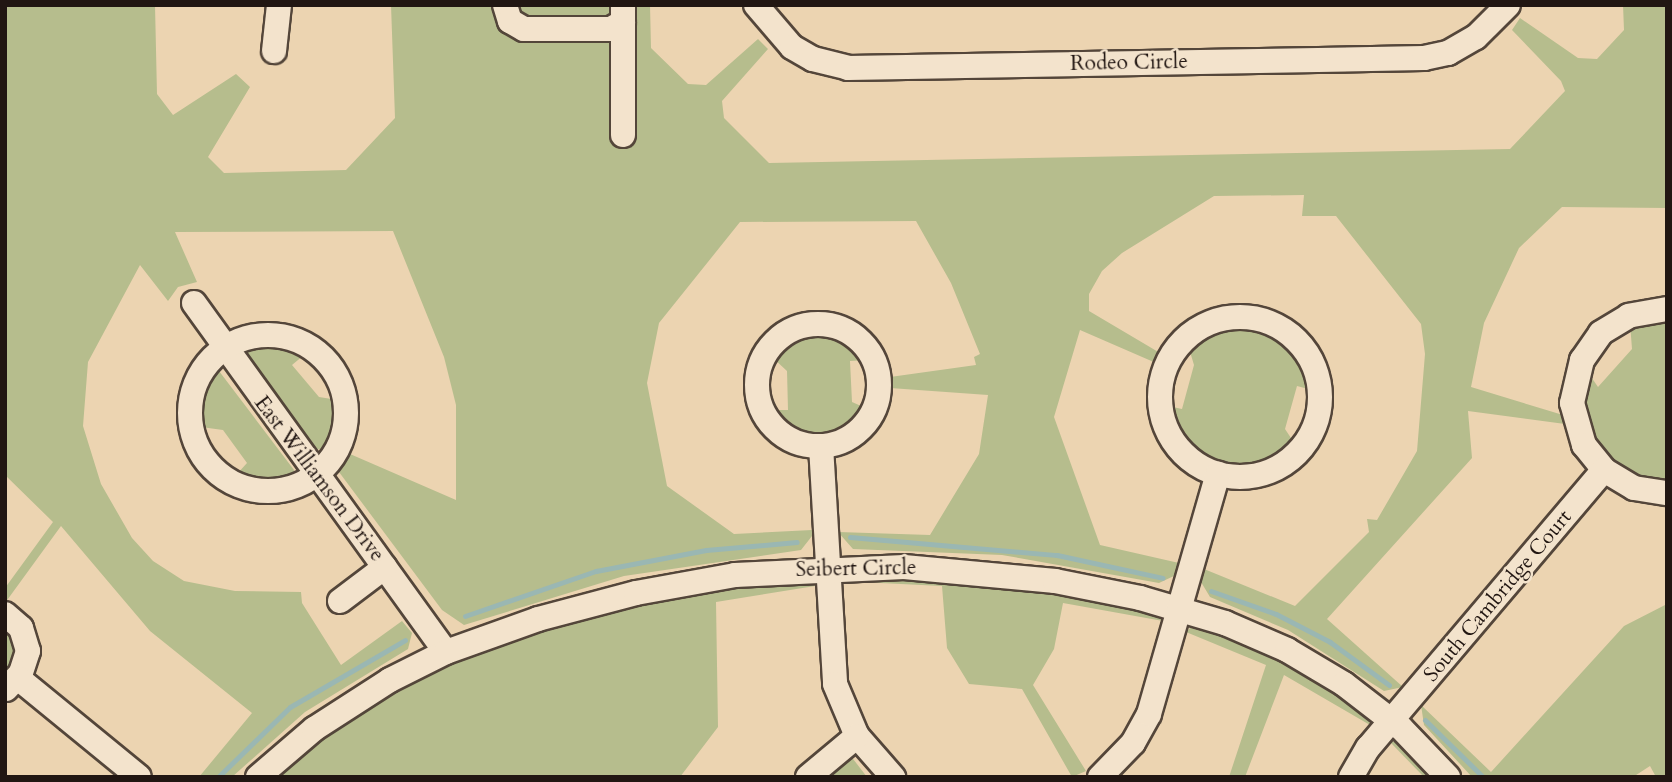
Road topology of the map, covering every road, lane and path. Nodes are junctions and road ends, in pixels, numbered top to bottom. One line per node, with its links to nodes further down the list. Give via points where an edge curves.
1 (279, 5): 6 (street)
2 (505, 5): 5 (street, via 510,21 524,29 611,29)
3 (756, 5): 4 (street, Rodeo Circle, via 792,47 813,60 848,68 1424,58 1448,53 1470,41)
4 (1508, 5)
5 (623, 14): 7 (street)
6 (274, 51)
7 (623, 135)
8 (194, 303): 10 (street, East Williamson Drive)
9 (1667, 309): 12 (street, via 1639,312 1610,327 1587,350 1577,370 1575,424)
10 (223, 350): 14 (street, East Williamson Drive); 14 (street, via 253,337 286,337 316,351 331,367 344,397 346,419 337,450); 14 (street, via 202,372 191,401 193,432 206,460 229,481 258,491 289,489)
11 (821, 446): 11 (street, via 846,439 867,422 878,397 878,379 874,362 859,340 845,330 819,324 792,330 777,341 761,363 758,391 766,417 778,431 803,444); 17 (street)
12 (1604, 470): 15 (street, via 1634,488); 23 (street, South Cambridge Court)
13 (1218, 474): 13 (street, via 1246,477 1281,466 1302,447 1318,414 1317,376 1306,351 1286,331 1260,319 1230,317 1202,327 1179,345 1164,371 1161,411 1172,439 1192,461); 19 (street)
14 (316, 475): 16 (street, East Williamson Drive)
15 (1667, 492)
16 (385, 567): 18 (street); 21 (street, East Williamson Drive)
17 (827, 568): 19 (street, Seibert Circle, via 1006,574); 21 (street, Seibert Circle, via 735,575 609,599); 24 (street, via 833,673 841,705)
18 (340, 601)
19 (1180, 608): 23 (street, Seibert Circle, via 1287,650); 29 (street, via 1145,724)
20 (5, 614): 22 (street, via 21,628 27,645 26,663)
21 (446, 652): 27 (street, Seibert Circle, via 351,702)
22 (12, 684): 26 (street)
23 (1392, 721): 30 (street, South Cambridge Court); 31 (street, Seibert Circle)
24 (857, 736): 25 (street); 28 (street)
25 (891, 776)
26 (139, 777)
27 (258, 777)
28 (808, 777)
29 (1100, 777)
30 (1351, 777)
31 (1448, 777)

